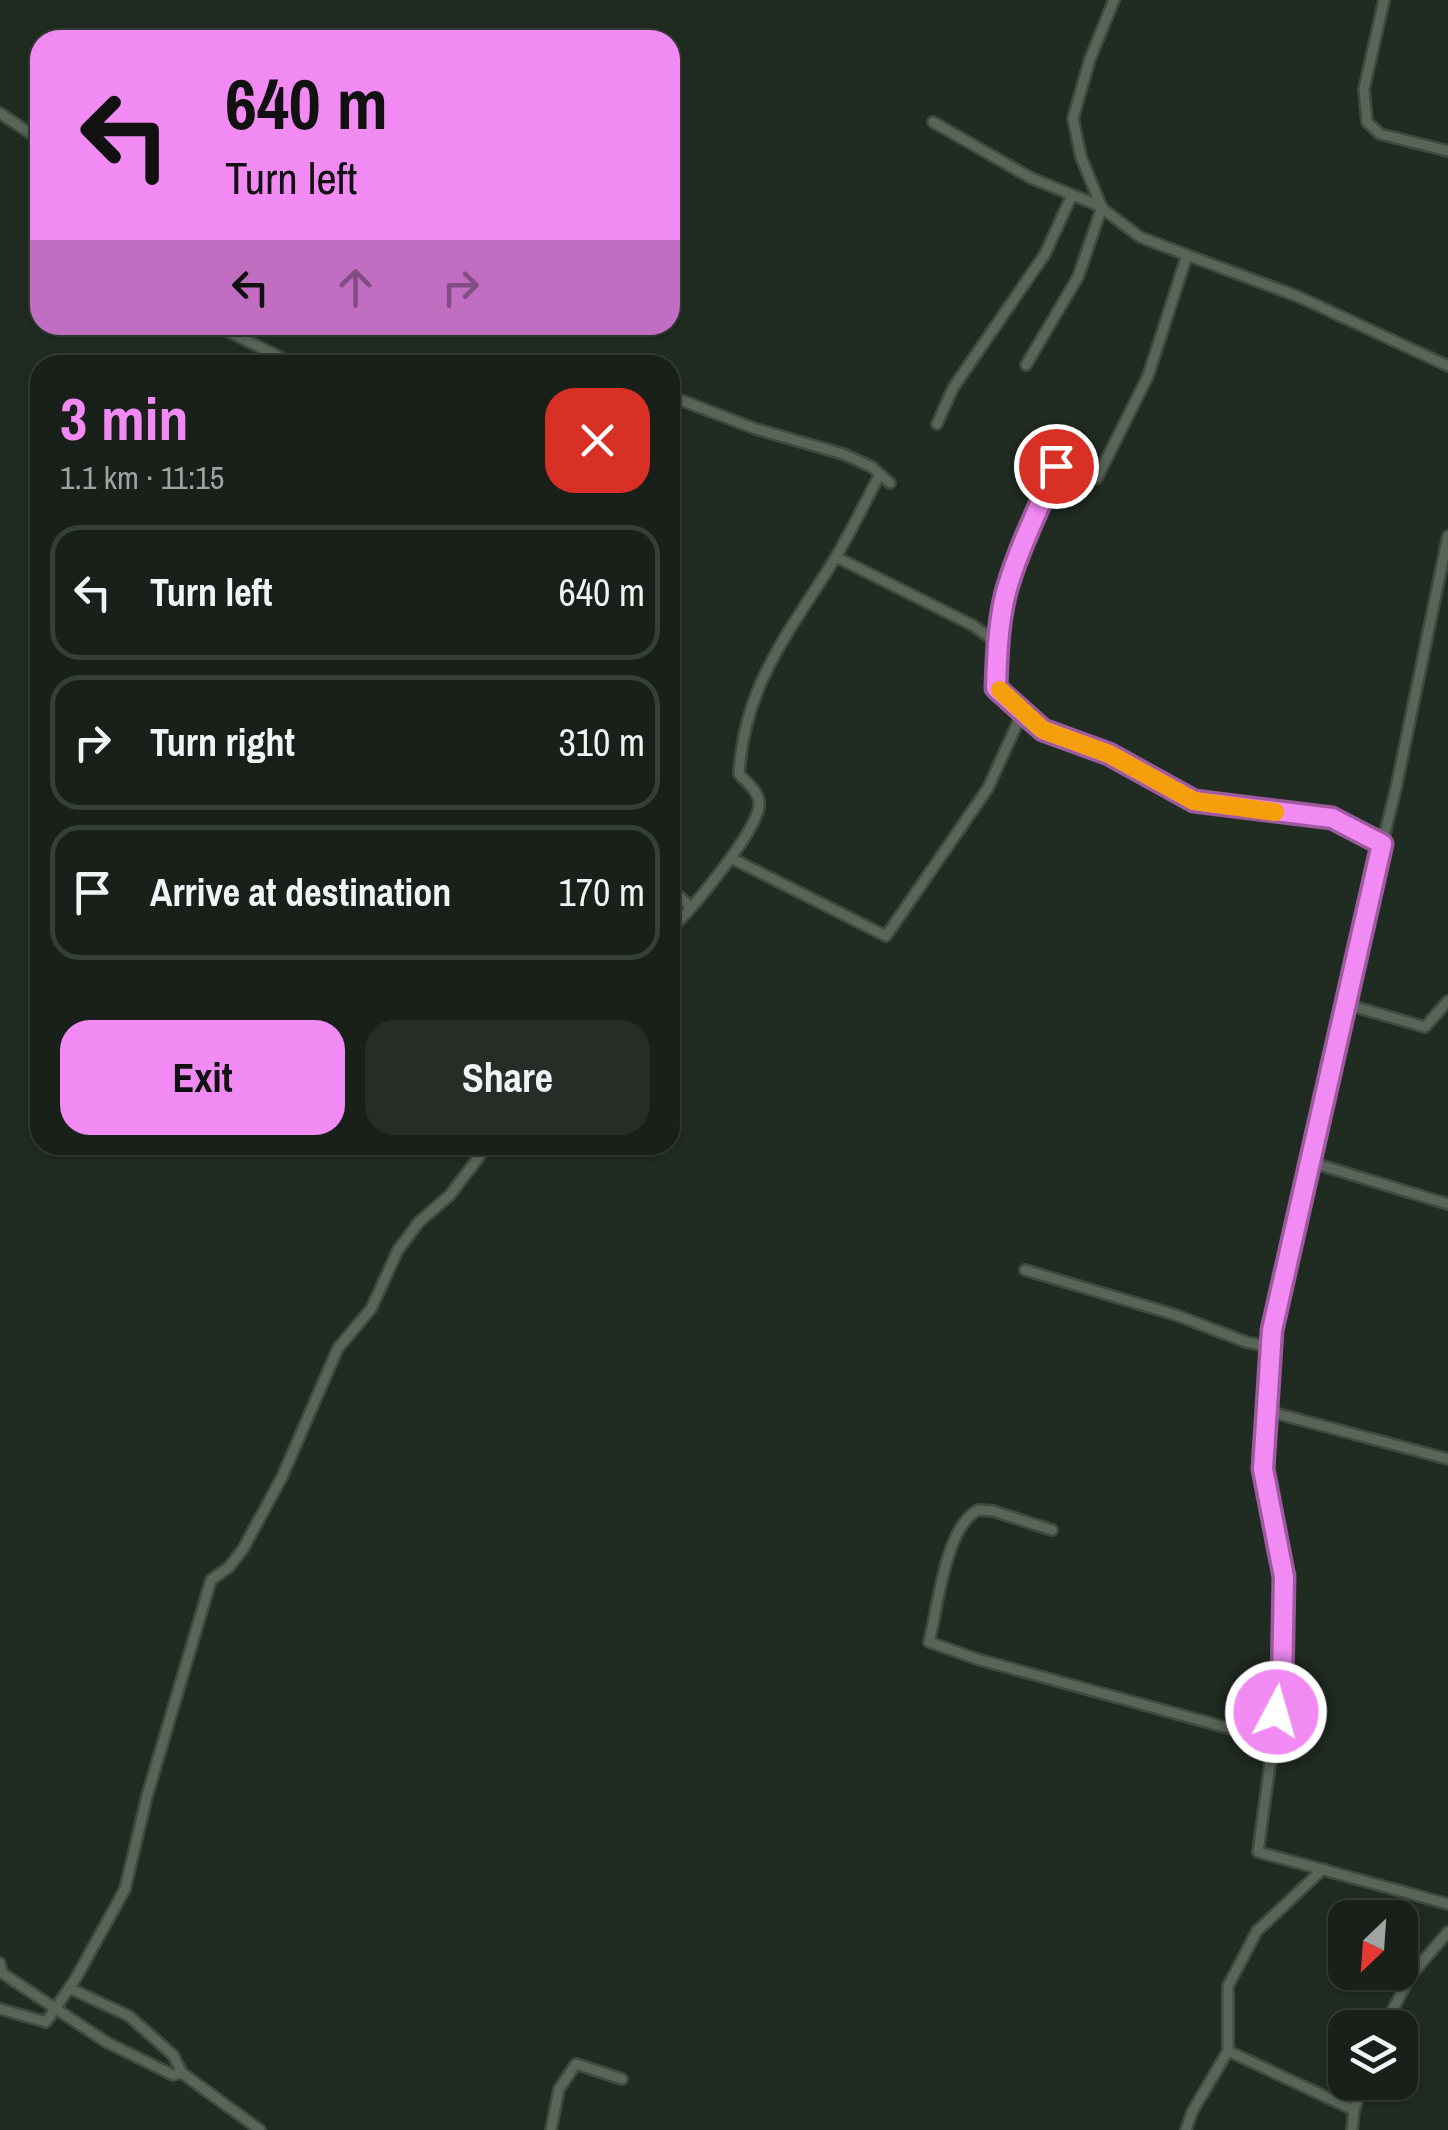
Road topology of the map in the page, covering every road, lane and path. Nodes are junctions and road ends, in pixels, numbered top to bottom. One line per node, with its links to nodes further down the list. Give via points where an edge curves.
1 (1114, 0): 8 (street, via 1073,118 1081,157 1102,208 1140,237)
2 (1384, 0): 6 (street, via 1364,89 1367,122 1380,134)
3 (0, 113): 5 (street)
4 (933, 122): 7 (street)
5 (30, 133)
6 (1448, 151)
7 (1072, 195): 11 (street, via 1102,208 1078,277); 14 (street, via 1045,254 953,388)
8 (1187, 255): 12 (street, via 1297,296); 19 (street, via 1148,376 1098,478 1056,466 1005,596)
9 (235, 335): 10 (street)
10 (276, 355)
11 (1026, 366)
12 (1448, 366)
13 (680, 400): 15 (street, via 843,454)
14 (937, 424)
15 (879, 476): 16 (street); 18 (street)
16 (890, 483)
17 (1448, 536): 21 (street)
18 (836, 556): 19 (street); 22 (street, via 766,667 740,774 758,794 759,809)
19 (997, 642): 20 (street, via 996,688)
20 (1023, 711): 21 (street, via 1043,730 1109,754 1194,801 1332,818); 22 (street, via 988,788 886,936)
21 (1382, 844): 27 (street)
22 (731, 858): 24 (street)
23 (680, 897): 24 (street)
24 (691, 908): 25 (street)
25 (680, 920)
26 (1448, 1002): 27 (street, via 1425,1027)
27 (1344, 1004): 29 (street)
28 (481, 1155): 41 (street, via 398,1250 371,1309 338,1348 243,1549 211,1580 125,1889)
29 (1310, 1162): 30 (street); 32 (street)
30 (1448, 1204)
31 (1025, 1270): 32 (street)
32 (1271, 1347): 33 (street)
33 (1267, 1411): 34 (street); 36 (street, via 1263,1469 1284,1577 1282,1684)
34 (1448, 1459)
35 (1052, 1530): 36 (street, via 994,1511 978,1510 962,1521 929,1642)
36 (1272, 1740): 37 (street, via 1258,1852)
37 (1323, 1870): 38 (street); 45 (street, via 1258,1931 1228,1986)
38 (1448, 1904)
39 (1448, 1932): 44 (street, via 1411,1975)
40 (0, 1963): 43 (street, via 2,1973)
41 (69, 1988): 43 (street); 46 (street, via 129,2016)
42 (0, 2009): 43 (street, via 46,2022)
43 (55, 2010): 46 (street, via 172,2075)
44 (1393, 2010)
45 (1228, 2051): 49 (street); 52 (street)
46 (182, 2073): 50 (street)
47 (622, 2079): 51 (street, via 576,2064 560,2090)
48 (1358, 2100): 49 (street)
49 (1354, 2110): 53 (street)
50 (260, 2130)
51 (551, 2130)
52 (1186, 2130)
53 (1352, 2130)

